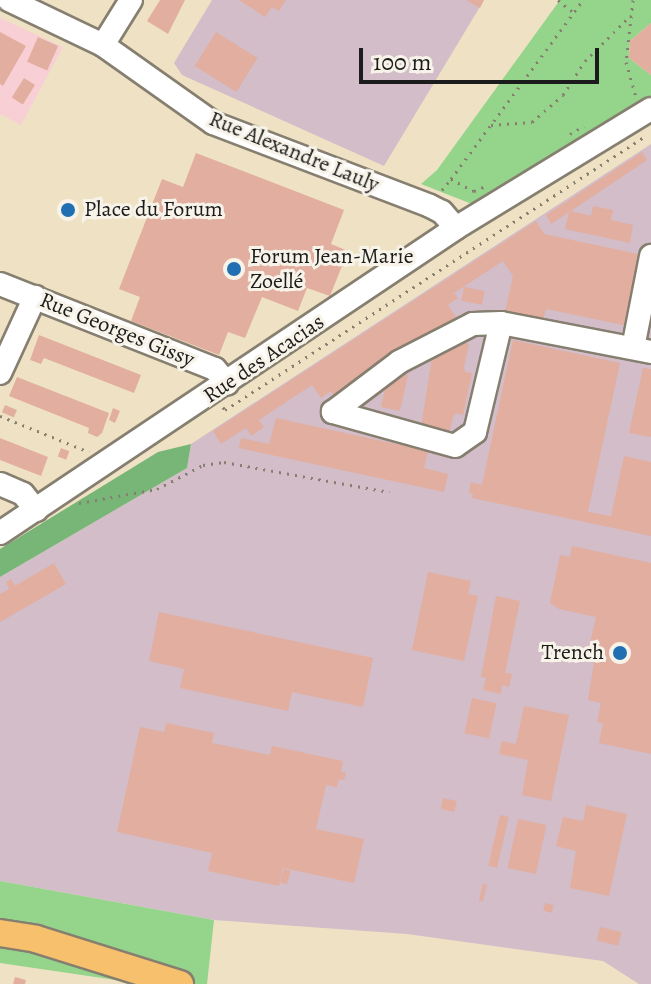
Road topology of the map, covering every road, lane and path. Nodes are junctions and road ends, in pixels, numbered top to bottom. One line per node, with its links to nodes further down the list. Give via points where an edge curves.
1 (9, 0): 8 (street, Rue Alexandre Lauly)
2 (131, 0): 8 (street)
3 (558, 0): 6 (path)
4 (583, 0): 6 (path)
5 (633, 0): 7 (path)
6 (574, 13): 10 (path)
7 (631, 15): 9 (path, via 626,62 638,103); 10 (path, via 585,61 563,95 532,122)
8 (103, 45): 15 (street, Rue Alexandre Lauly, via 213,123)
9 (649, 118): 16 (street, Rue des Acacias); 23 (path, via 225,410)
10 (491, 125): 13 (path)
11 (585, 125): 12 (path)
12 (564, 139)
13 (451, 179): 14 (path, via 474,191); 15 (path)
14 (497, 181)
15 (430, 206): 16 (street, Rue Alexandre Lauly)
16 (462, 225): 23 (street, Rue des Acacias)
17 (651, 256): 21 (street)
18 (0, 284): 19 (street, Rue Georges Gissy)
19 (35, 297): 22 (street); 23 (street, Rue Georges Gissy, via 215,369)
20 (501, 323): 20 (street, via 473,324 399,362 333,412 455,446 475,432); 21 (street)
21 (642, 350)
22 (0, 373)
23 (220, 389): 25 (street, Rue des Acacias)
24 (0, 416): 25 (path)
25 (111, 460): 28 (street, Rue des Acacias)
26 (0, 484): 28 (street)
27 (389, 492): 28 (path, via 224,462 203,465 157,489)
28 (40, 507): 29 (street, Rue des Acacias)
29 (0, 533)
30 (0, 921): 32 (main road)
31 (0, 933): 32 (main road)
32 (36, 939): 33 (main road)
33 (180, 984)

